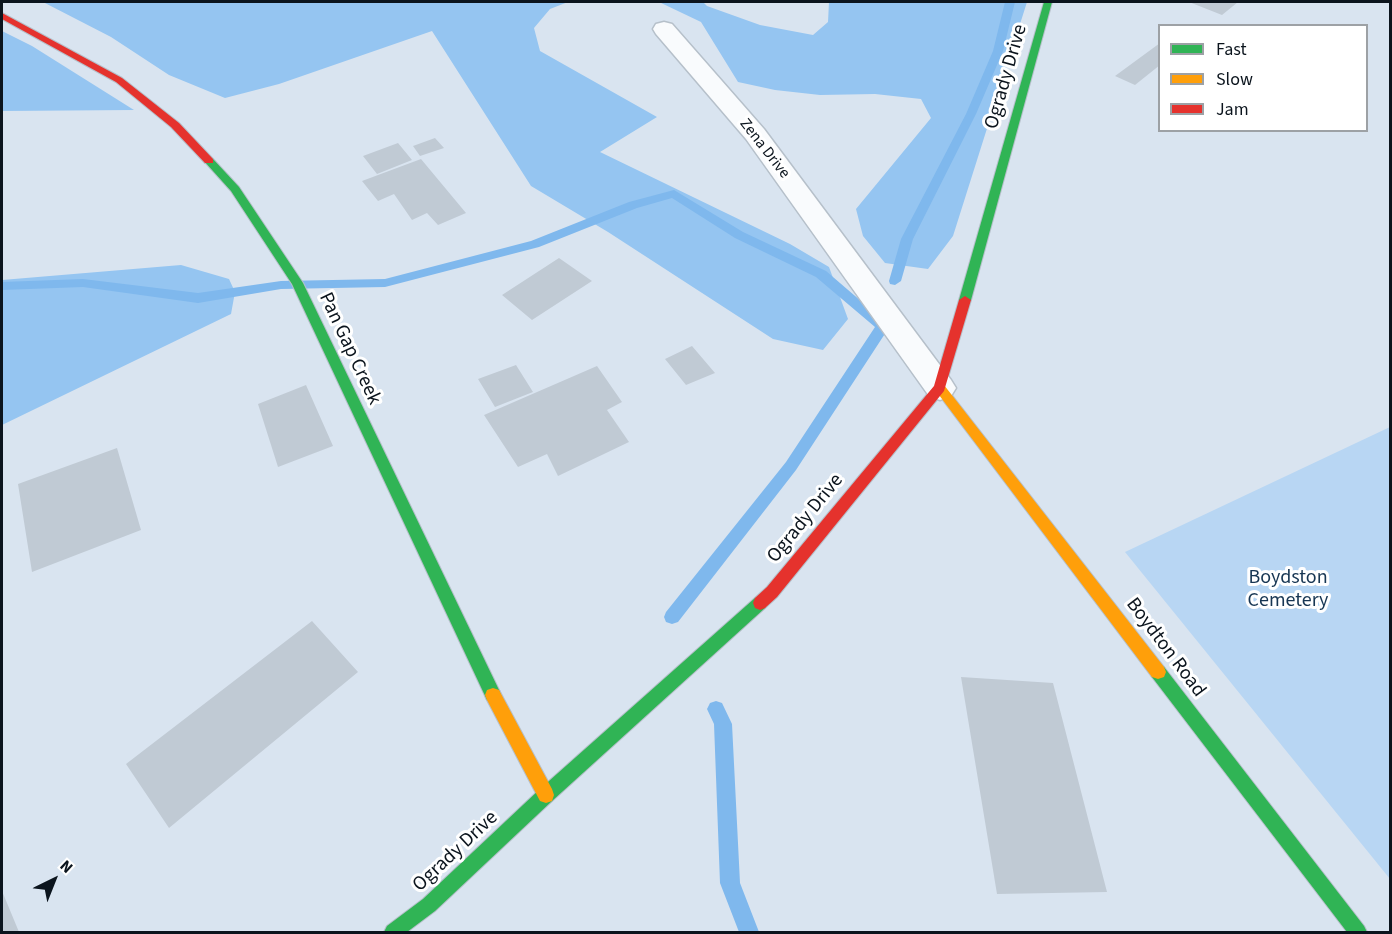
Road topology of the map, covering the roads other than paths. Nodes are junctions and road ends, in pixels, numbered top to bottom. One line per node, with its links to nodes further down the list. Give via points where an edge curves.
1 (1048, 2): 4 (street, Ogrady Drive)
2 (6, 15): 5 (street, Pan Gap Creek, via 119,80 175,125 235,189 297,283 501,712)
3 (664, 29): 4 (street, Zena Drive, via 755,134)
4 (940, 388): 5 (street, Ogrady Drive, via 772,592); 7 (street, Boydton Road)
5 (546, 795): 6 (street, Ogrady Drive)
6 (393, 933)
7 (1358, 933)

